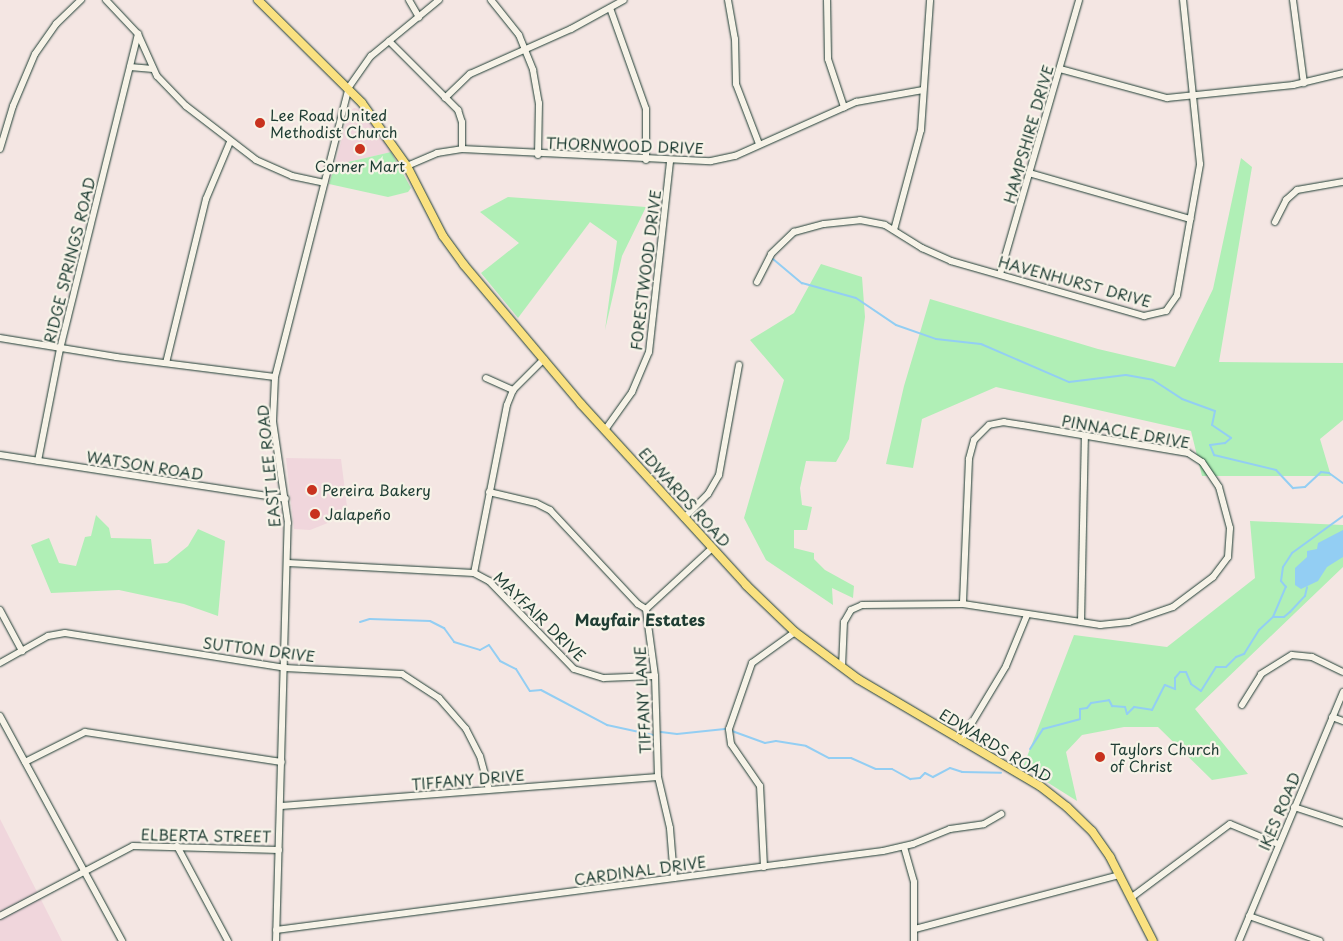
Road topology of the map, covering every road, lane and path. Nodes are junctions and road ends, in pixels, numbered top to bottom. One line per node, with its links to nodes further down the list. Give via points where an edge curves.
1 (82, 0): 31 (street, via 56,24 35,54 13,106)
2 (106, 0): 16 (street)
3 (258, 0): 24 (main road, EDWARDS ROAD)
4 (409, 0): 15 (street)
5 (439, 0): 15 (street, EAST LEE ROAD)
6 (491, 0): 18 (street)
7 (624, 0): 14 (street)
8 (728, 0): 30 (street, via 735,39 736,84)
9 (827, 0): 28 (street, via 828,58)
10 (930, 0): 25 (street)
11 (1079, 0): 20 (street, HAMPSHIRE DRIVE)
12 (1183, 0): 26 (street, HAVENHURST DRIVE)
13 (1293, 0): 23 (street)
14 (610, 8): 18 (street); 34 (street, via 646,109)
15 (419, 17): 17 (street, EAST LEE ROAD)
16 (138, 34): 19 (street, RIDGE SPRINGS ROAD); 21 (street)
17 (389, 41): 24 (street, EAST LEE ROAD, via 371,56); 27 (street)
18 (526, 49): 27 (street, via 470,74); 33 (street, via 538,91)
19 (130, 68): 21 (street); 46 (street, RIDGE SPRINGS ROAD)
20 (1060, 68): 26 (street, via 1161,97); 37 (street, HAMPSHIRE DRIVE)
21 (153, 69): 29 (street, via 167,88)
22 (1343, 73): 23 (street)
23 (1304, 83): 26 (street)
24 (349, 87): 36 (main road, EDWARDS ROAD); 39 (street, EAST LEE ROAD)
25 (923, 90): 28 (street, THORNWOOD DRIVE, via 870,98); 42 (street, via 919,143)
26 (1194, 95): 40 (street, HAVENHURST DRIVE, via 1200,164)
27 (445, 98): 32 (street, via 462,117)
28 (844, 107): 30 (street, THORNWOOD DRIVE)
29 (230, 142): 39 (street, via 281,172); 48 (street, via 206,199)
30 (759, 144): 35 (street, THORNWOOD DRIVE, via 722,160)
31 (0, 149)
32 (462, 149): 33 (street, THORNWOOD DRIVE); 36 (street, THORNWOOD DRIVE, via 437,153)
33 (538, 154): 34 (street, THORNWOOD DRIVE)
34 (646, 160): 35 (street, THORNWOOD DRIVE)
35 (670, 161): 53 (street, FORESTWOOD DRIVE, via 649,352 632,392)
36 (406, 166): 47 (main road, EDWARDS ROAD, via 453,251)
37 (1029, 173): 40 (street); 43 (street, HAMPSHIRE DRIVE)
38 (1343, 182): 41 (street, via 1297,190 1286,200)
39 (324, 184): 50 (street, EAST LEE ROAD)
40 (1191, 219): 43 (street, HAVENHURST DRIVE, via 1177,295 1169,309 1161,314 1144,316)
41 (1275, 222)
42 (894, 230): 43 (street, HAVENHURST DRIVE, via 936,255); 44 (street, HAVENHURST DRIVE, via 860,220 802,229 775,249)
43 (1000, 274)
44 (757, 282)
45 (0, 338): 46 (street)
46 (60, 349): 48 (street); 56 (street, RIDGE SPRINGS ROAD)
47 (544, 359): 52 (street); 53 (main road, EDWARDS ROAD)
48 (166, 363): 50 (street)
49 (739, 365): 59 (street, via 719,476 708,494)
50 (275, 377): 58 (street, EAST LEE ROAD, via 274,421)
51 (486, 378): 52 (street)
52 (513, 390): 57 (street)
53 (605, 430): 59 (main road, EDWARDS ROAD)
54 (1085, 436): 63 (street, PINNACLE DRIVE, via 1004,422 989,426 977,435 970,450 967,475); 67 (street); 67 (street, PINNACLE DRIVE, via 1184,452 1198,458 1213,477 1225,502 1231,541 1228,557 1220,570 1183,601 1119,624)
55 (0, 455): 56 (street, WATSON ROAD)
56 (38, 461): 58 (street, WATSON ROAD)
57 (489, 492): 62 (street); 64 (street, via 536,503 550,510)
58 (286, 499): 61 (street, EAST LEE ROAD)
59 (684, 518): 60 (main road, EDWARDS ROAD)
60 (712, 548): 64 (street); 68 (main road, EDWARDS ROAD)
61 (288, 563): 62 (street, MAYFAIR DRIVE); 72 (street, EAST LEE ROAD)
62 (474, 573): 74 (street, MAYFAIR DRIVE, via 489,581 574,669 604,678)
63 (963, 604): 66 (street, PINNACLE DRIVE); 71 (street, PINNACLE DRIVE, via 866,604 855,607 844,622)
64 (646, 609): 74 (street, TIFFANY LANE)
65 (0, 610): 69 (street)
66 (1027, 615): 67 (street, PINNACLE DRIVE); 80 (street, via 1006,666)
67 (1082, 622)
68 (795, 632): 71 (main road, EDWARDS ROAD); 93 (street, via 752,663 728,729 731,744 760,786)
69 (22, 651): 70 (street, SUTTON DRIVE); 72 (street, SUTTON DRIVE, via 54,634 65,633)
70 (0, 663)
71 (842, 667): 80 (main road, EDWARDS ROAD)
72 (285, 668): 82 (street, EAST LEE ROAD); 84 (street, SUTTON DRIVE, via 394,672 412,678 439,698 466,729 480,756)
73 (1343, 672): 76 (street, via 1312,657 1292,655 1261,674)
74 (654, 676): 83 (street, TIFFANY LANE)
75 (1343, 692): 78 (street, IKES ROAD)
76 (1242, 705)
77 (0, 716): 81 (street)
78 (1332, 717): 79 (street); 86 (street, IKES ROAD)
79 (1343, 721)
80 (961, 741): 95 (main road, EDWARDS ROAD, via 1040,786 1067,807 1096,836)
81 (25, 762): 82 (street, via 76,734 91,732); 94 (street)
82 (282, 762): 85 (street, EAST LEE ROAD)
83 (658, 777): 84 (street, TIFFANY DRIVE); 96 (street, TIFFANY LANE, via 670,828)
84 (489, 789): 85 (street, TIFFANY DRIVE)
85 (280, 806): 92 (street, EAST LEE ROAD)
86 (1294, 806): 88 (street); 89 (street, IKES ROAD)
87 (1001, 814): 91 (street, CARDINAL DRIVE, via 984,824 950,829)
88 (1343, 823)
89 (1278, 844): 97 (street, via 1230,824); 99 (street, IKES ROAD)
90 (177, 846): 92 (street, ELBERTA STREET); 94 (street, ELBERTA STREET, via 133,846); 103 (street)
91 (904, 847): 93 (street, CARDINAL DRIVE); 100 (street, via 914,882)
92 (279, 850): 101 (street, EAST LEE ROAD)
93 (764, 867): 96 (street, CARDINAL DRIVE)
94 (84, 871): 98 (street, ELBERTA STREET); 102 (street)
95 (1120, 875): 97 (main road, EDWARDS ROAD); 100 (street)
96 (674, 878): 101 (street, CARDINAL DRIVE)
97 (1132, 897): 106 (main road, EDWARDS ROAD)
98 (0, 916)
99 (1249, 916): 107 (street, IKES ROAD); 108 (street)
100 (915, 929): 105 (street)
101 (276, 930): 104 (street, EAST LEE ROAD)
102 (122, 941)
103 (228, 941)
104 (276, 941)
105 (914, 941)
106 (1153, 941)
107 (1238, 941)
108 (1320, 941)

